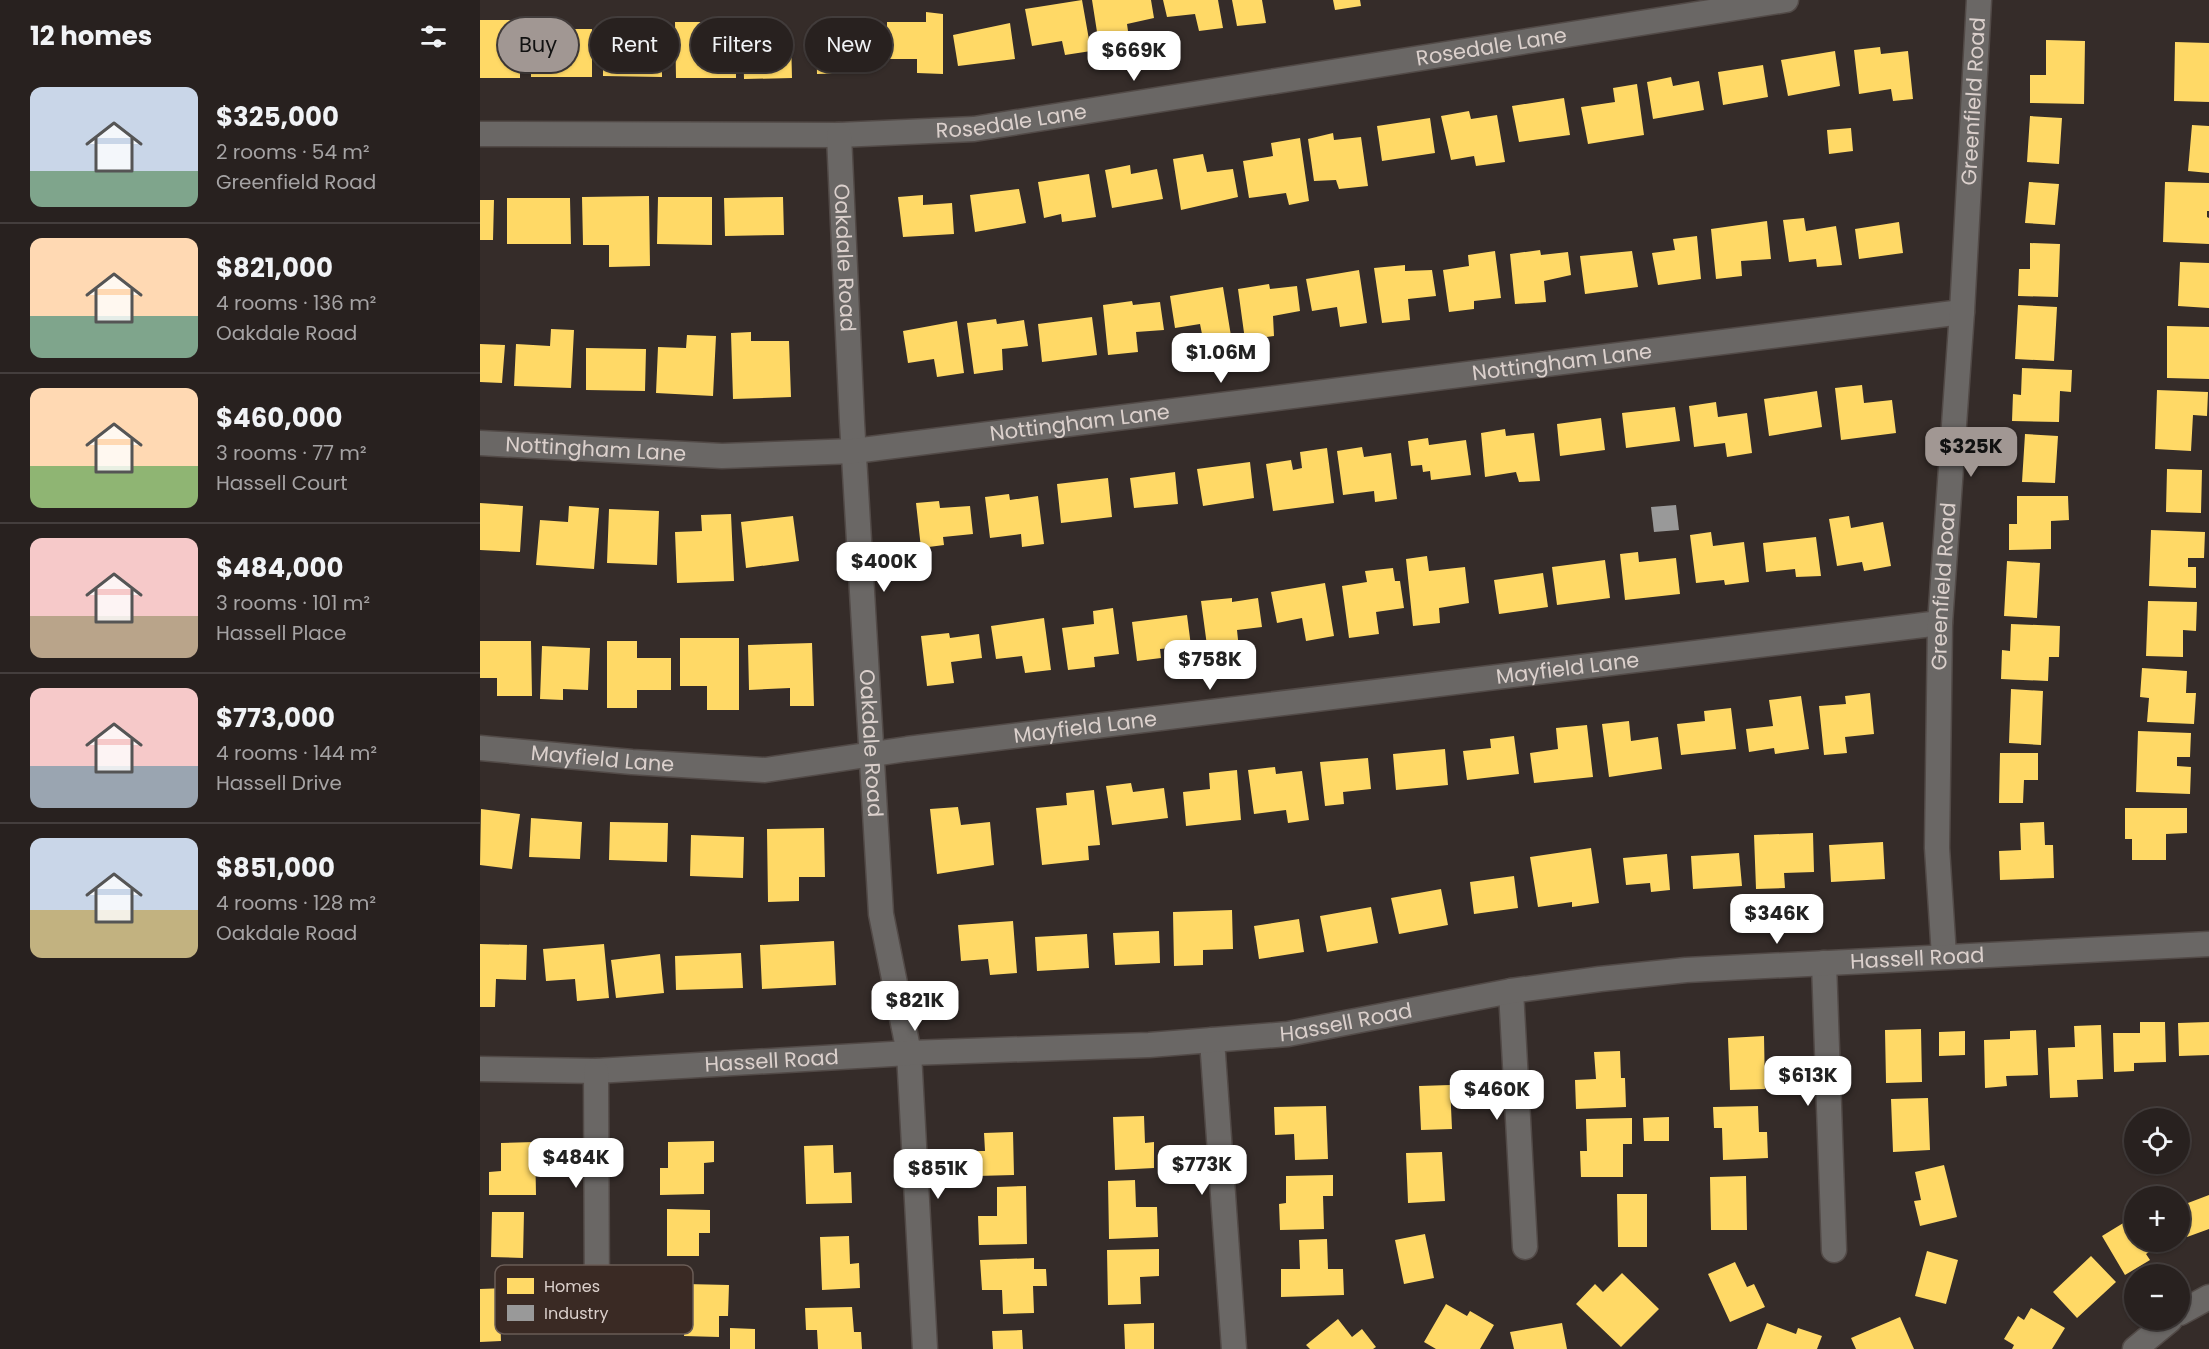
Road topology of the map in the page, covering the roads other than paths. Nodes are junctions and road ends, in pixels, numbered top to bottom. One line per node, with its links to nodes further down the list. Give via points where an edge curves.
1 (1786, 0): 4 (street, Rosedale Lane, via 974,129)
2 (1979, 0): 5 (street, Greenfield Road)
3 (480, 134): 4 (street, Rosedale Lane)
4 (839, 135): 7 (street, Oakdale Road)
5 (1962, 312): 7 (street, Nottingham Lane); 8 (street, Greenfield Road)
6 (480, 443): 7 (street, Nottingham Lane, via 722,456)
7 (854, 451): 10 (street, Oakdale Road)
8 (1940, 623): 10 (street, Mayfield Lane); 12 (street, Greenfield Road, via 1937,848)
9 (480, 748): 10 (street, Mayfield Lane, via 765,770)
10 (873, 754): 16 (street, Oakdale Road, via 881,914)
11 (2209, 944): 12 (street, Hassell Road)
12 (1944, 957): 13 (street, Hassell Road)
13 (1824, 963): 14 (street, Hassell Road, via 1686,970); 20 (street)
14 (1511, 992): 15 (street, Hassell Road, via 1288,1034); 19 (street)
15 (1212, 1040): 16 (street, Hassell Road); 26 (street)
16 (909, 1053): 18 (street, Hassell Road); 25 (street, Oakdale Road)
17 (480, 1069): 18 (street, Hassell Road)
18 (596, 1071): 21 (street)
19 (1525, 1247)
20 (1834, 1250)
21 (597, 1265)
22 (2209, 1297): 23 (street)
23 (2190, 1307)
24 (2158, 1330): 27 (street)
25 (925, 1349)
26 (1234, 1349)
27 (2135, 1349)

